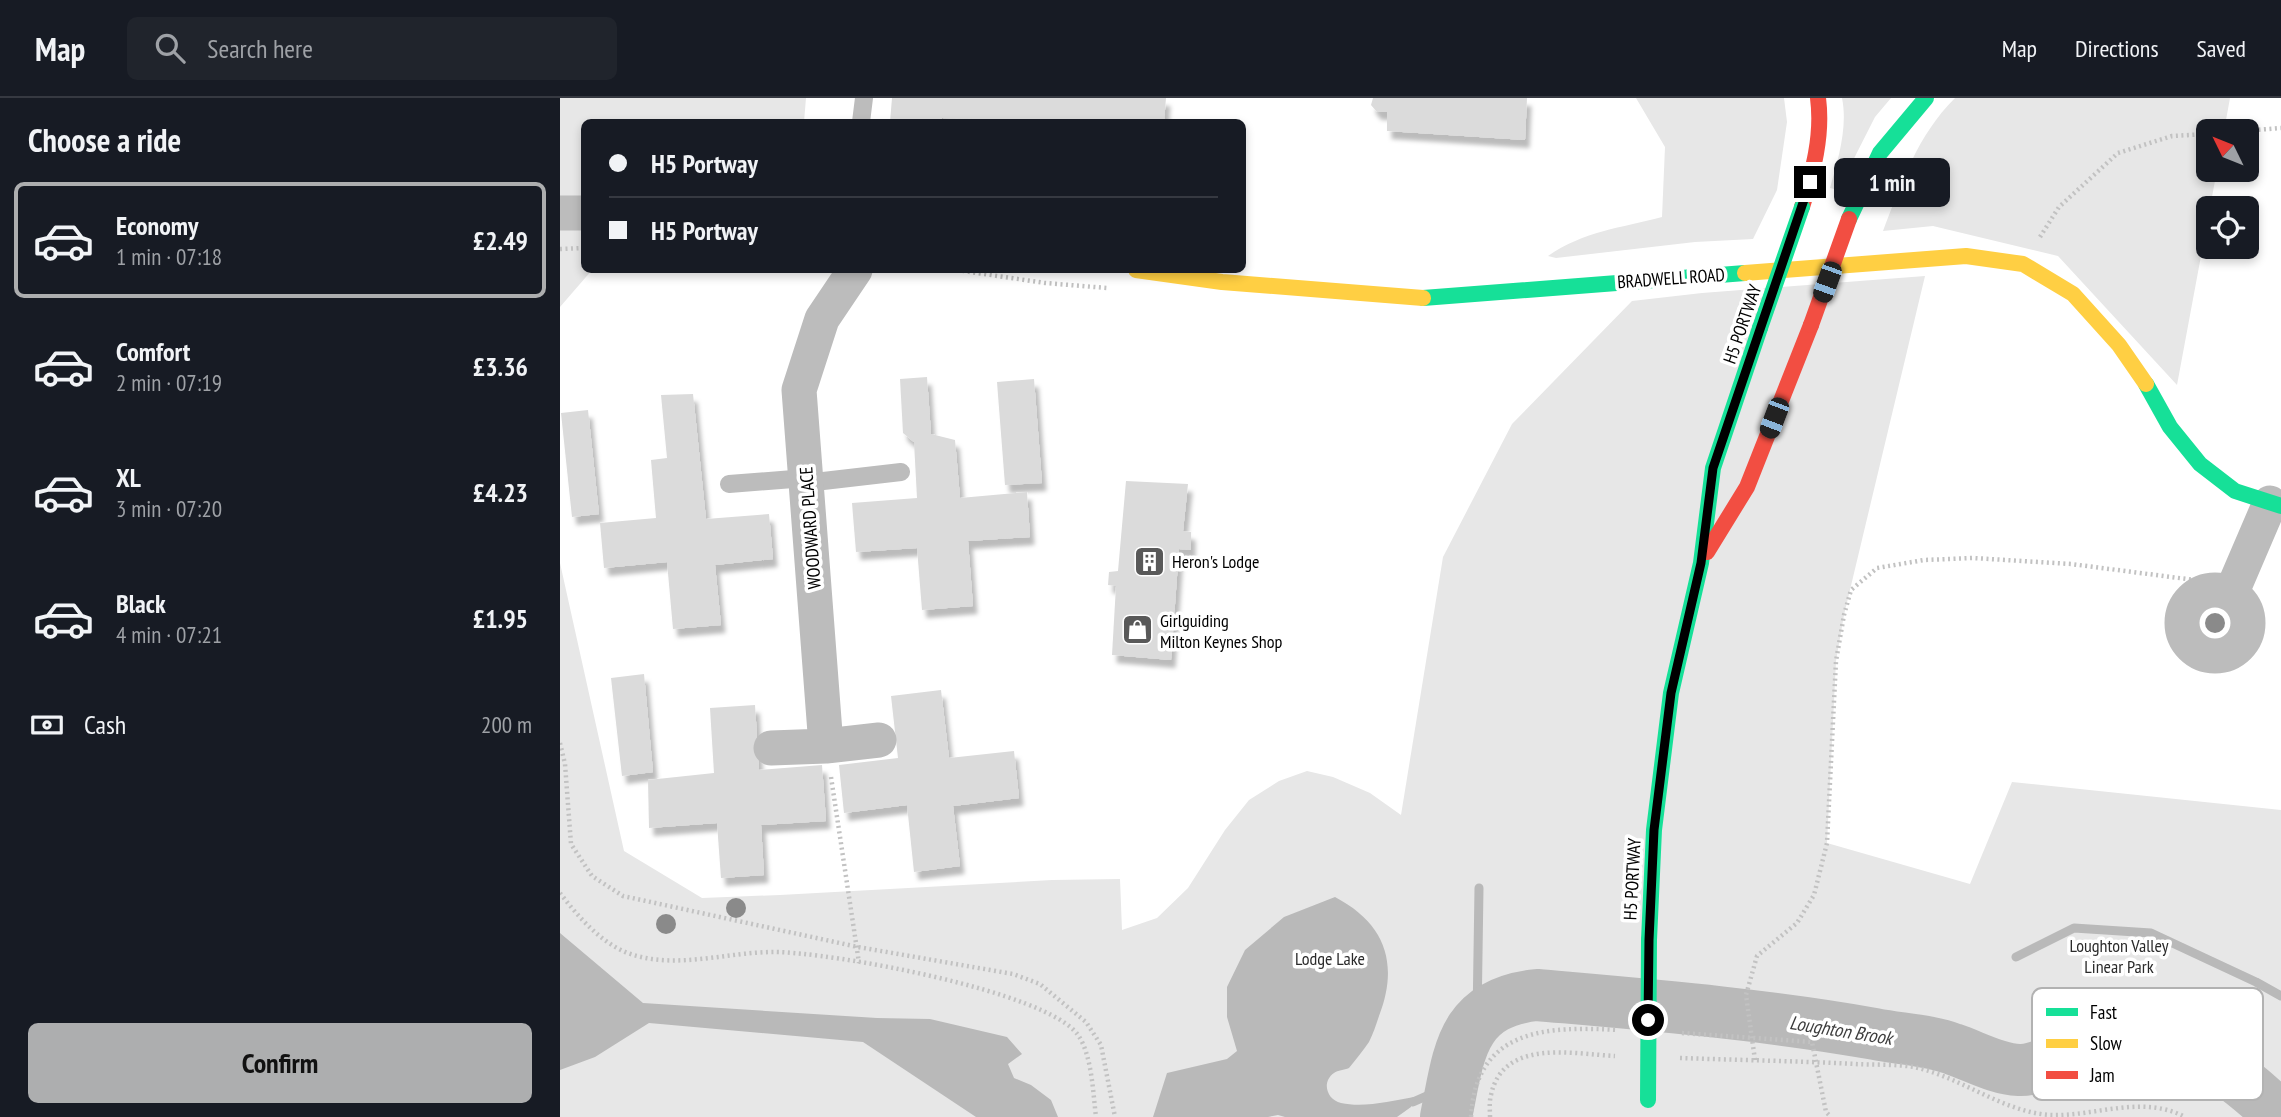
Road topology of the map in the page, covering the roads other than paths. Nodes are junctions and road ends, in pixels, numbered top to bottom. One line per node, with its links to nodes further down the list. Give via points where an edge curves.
1 (863, 98): 4 (lane)
2 (1818, 98): 13 (street, H5 PORTWAY, bridge, via 1818,157 1713,468)
3 (1926, 98): 13 (street, H5 PORTWAY, bridge, via 1880,153 1849,219 1747,487)
4 (860, 119)
5 (581, 213): 6 (street)
6 (560, 214)
7 (853, 273): 10 (street, WOODWARD PLACE, via 822,319 799,390)
8 (1158, 273): 12 (street, BRADWELL ROAD, via 1416,298 1966,256 2023,264 2073,294 2119,345 2200,464 2235,491)
9 (901, 472): 10 (lane)
10 (806, 481): 11 (lane); 16 (street, WOODWARD PLACE)
11 (729, 484)
12 (2275, 505): 14 (street, BRADWELL ROAD)
13 (1701, 563): 18 (street, H5 PORTWAY, bridge, via 1671,693 1654,830)
14 (2233, 590)
15 (879, 740): 16 (street)
16 (826, 746): 17 (street)
17 (771, 748)
18 (1648, 1109)

